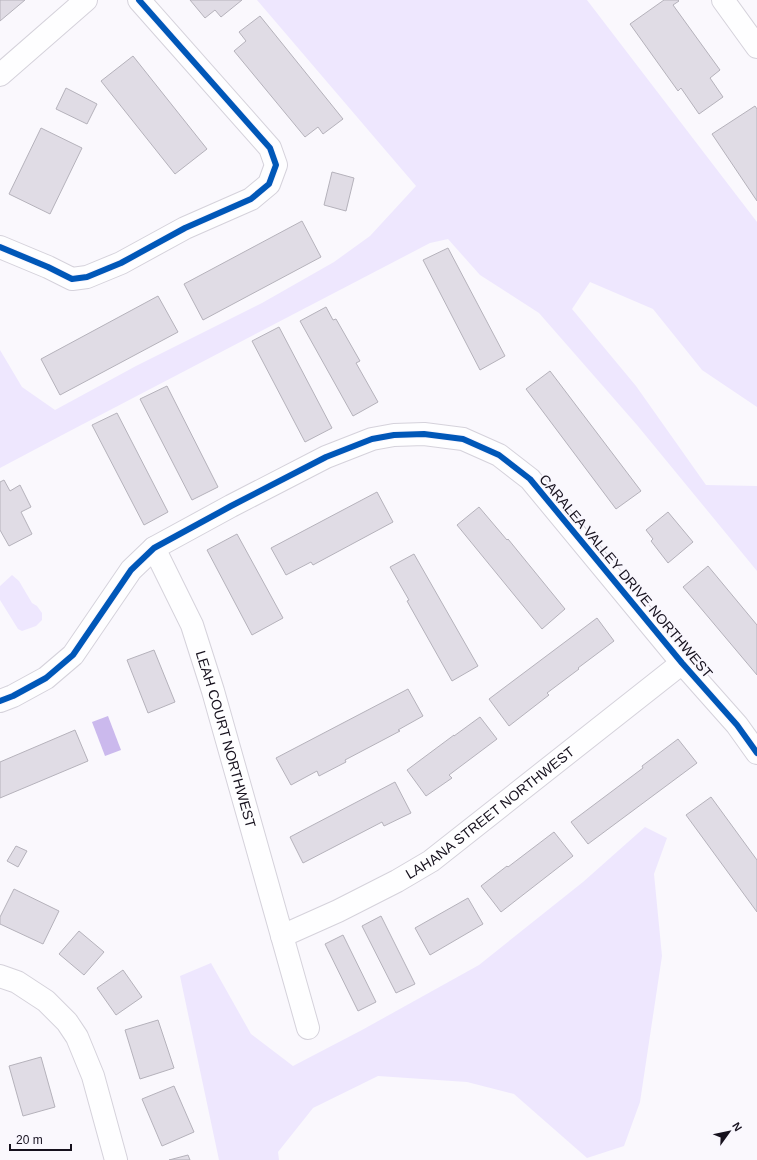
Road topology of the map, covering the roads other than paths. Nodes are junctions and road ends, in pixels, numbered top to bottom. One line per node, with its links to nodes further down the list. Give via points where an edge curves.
1 (86, 0): 5 (street)
2 (139, 0): 6 (street, via 270,148 276,165 270,184 251,199 185,228 121,263 87,277 72,279)
3 (723, 0): 4 (street)
4 (757, 47)
5 (0, 75)
6 (0, 247)
7 (154, 548): 8 (street, CARALEA VALLEY DRIVE NORTHWEST, via 326,457 372,439 424,434 463,439 499,455 530,479); 9 (street, CARALEA VALLEY DRIVE NORTHWEST, via 131,570 73,655 46,678); 11 (street, LEAH COURT NORTHWEST, via 192,625)
8 (682, 663): 10 (street, CARALEA VALLEY DRIVE NORTHWEST, via 737,725); 11 (street, LAHANA STREET NORTHWEST, via 431,861 338,911)
9 (0, 701)
10 (757, 754)
11 (282, 936): 13 (street, LEAH COURT NORTHWEST)
12 (0, 976): 14 (street, via 17,982 46,1001 67,1022 77,1037 92,1076)
13 (308, 1028)
14 (116, 1160)

